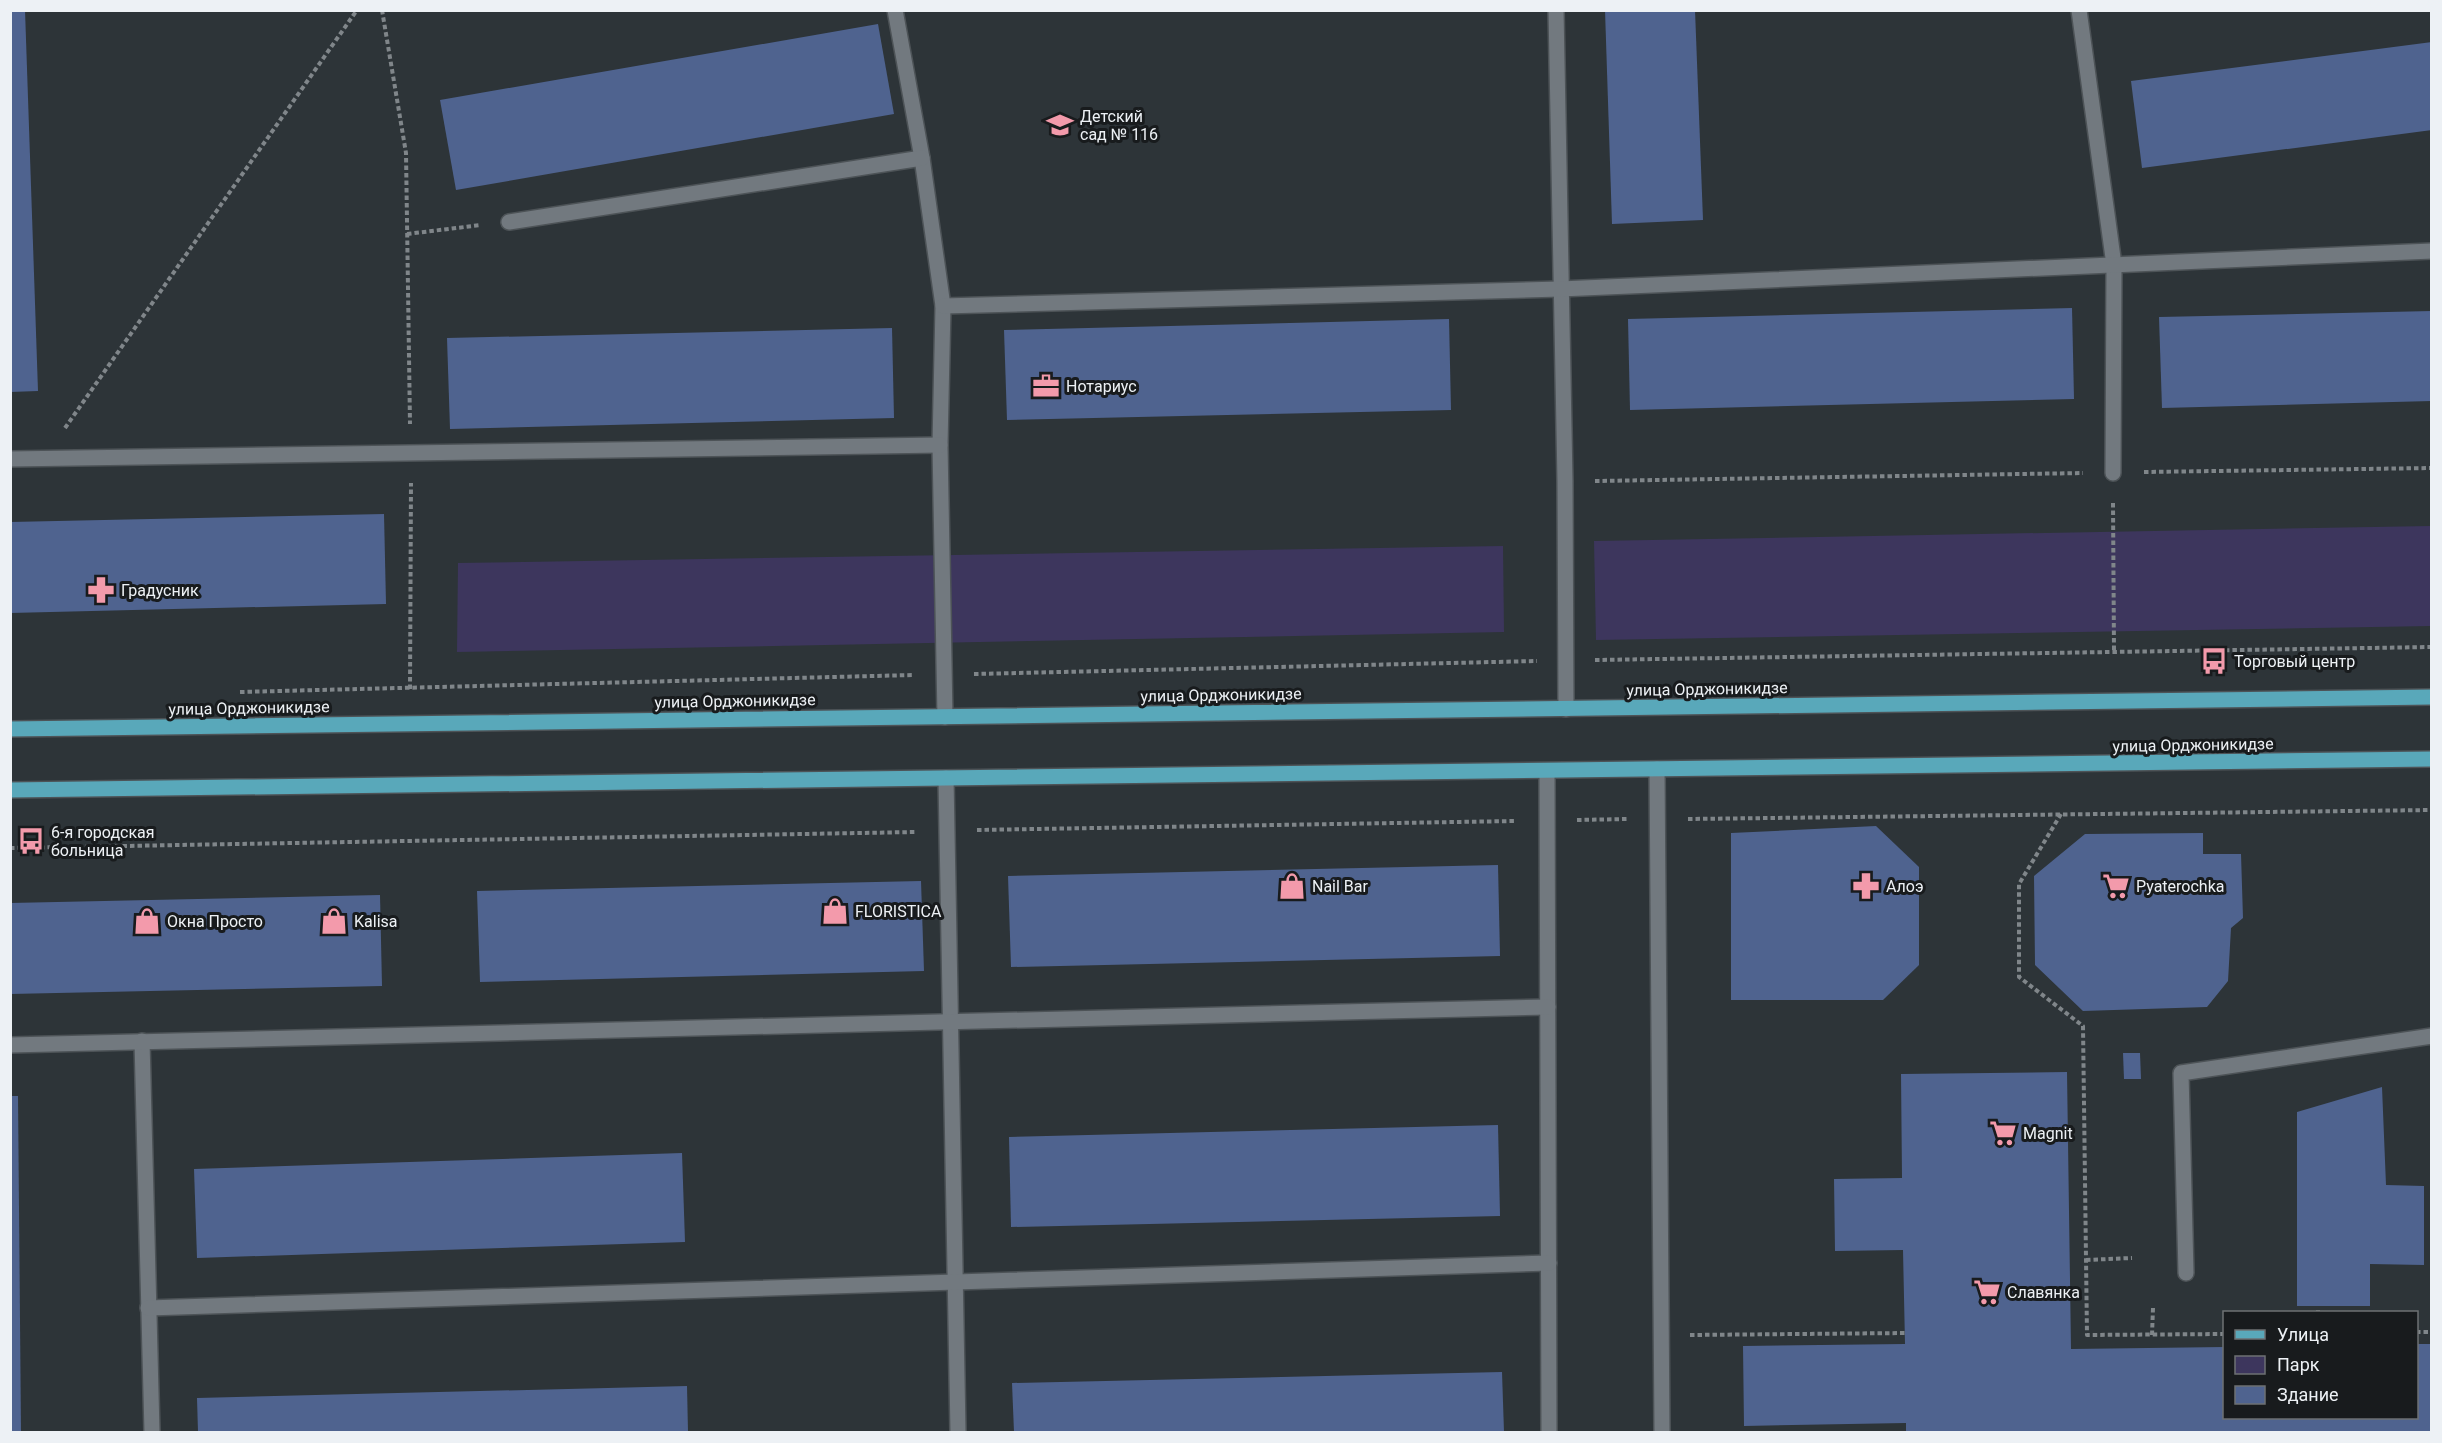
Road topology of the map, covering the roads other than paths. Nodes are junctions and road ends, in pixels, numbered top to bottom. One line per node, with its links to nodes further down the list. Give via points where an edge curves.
1 (896, 10): 4 (lane)
2 (1556, 10): 8 (lane)
3 (2079, 10): 7 (lane)
4 (922, 158): 5 (lane); 9 (lane)
5 (508, 222)
6 (2432, 251): 7 (lane)
7 (2114, 265): 8 (lane); 12 (lane)
8 (1560, 289): 9 (lane); 14 (lane)
9 (943, 306): 10 (lane)
10 (940, 446): 11 (lane); 15 (lane)
11 (10, 459)
12 (2113, 473)
13 (2432, 697): 14 (main road, улица Орджоникидзе)
14 (1566, 709): 15 (main road, улица Орджоникидзе)
15 (945, 717): 16 (main road, улица Орджоникидзе)
16 (10, 729)
17 (2432, 759): 18 (main road, улица Орджоникидзе)
18 (1657, 770): 19 (main road, улица Орджоникидзе); 34 (lane)
19 (1547, 771): 20 (main road, улица Орджоникидзе); 22 (lane)
20 (946, 778): 21 (main road, улица Орджоникидзе); 23 (lane)
21 (10, 790)
22 (1548, 1006): 23 (lane); 27 (lane)
23 (950, 1022): 25 (lane); 29 (lane)
24 (2432, 1036): 28 (lane, via 2181,1073)
25 (142, 1041): 26 (lane); 30 (lane)
26 (10, 1045)
27 (1549, 1263): 29 (lane); 33 (lane)
28 (2186, 1274)
29 (955, 1282): 30 (lane); 32 (lane)
30 (148, 1308): 31 (lane)
31 (152, 1432)
32 (958, 1432)
33 (1549, 1432)
34 (1662, 1432)

